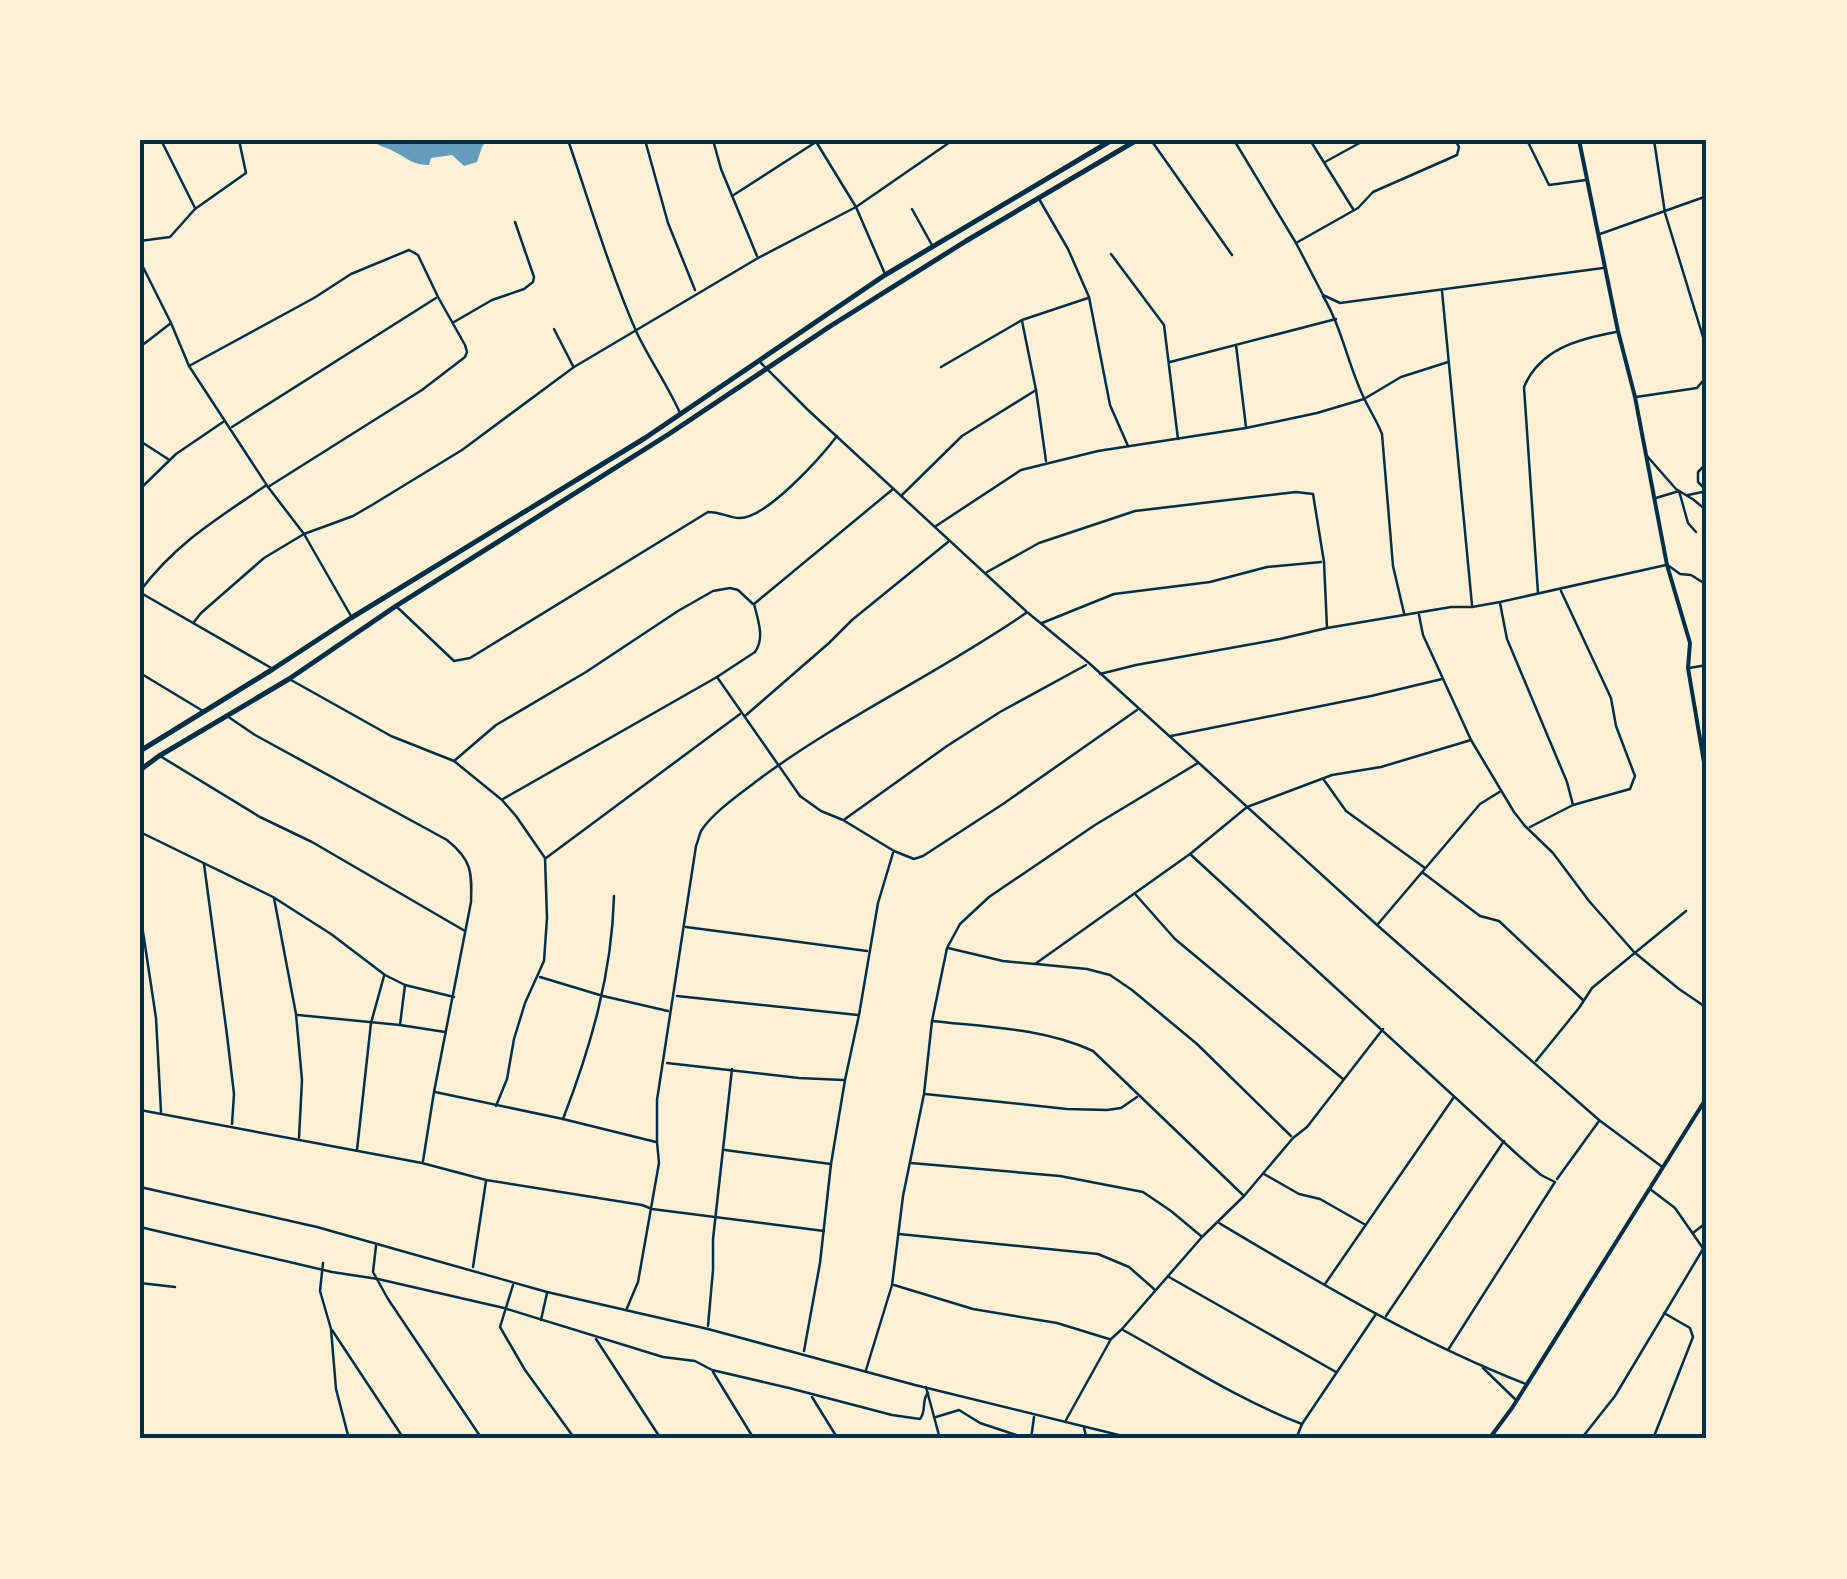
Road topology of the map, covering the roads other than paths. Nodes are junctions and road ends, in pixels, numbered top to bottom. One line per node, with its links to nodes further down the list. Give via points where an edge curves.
1 (161, 140): 24 (street)
2 (239, 140): 24 (street, via 246,173)
3 (568, 140): 49 (street)
4 (645, 140): 40 (street)
5 (713, 140): 20 (street)
6 (953, 140): 23 (street)
7 (1138, 140): 22 (main road)
8 (1152, 140): 34 (street)
9 (1234, 140): 31 (street)
10 (1310, 140): 18 (street)
11 (1365, 140): 18 (street)
12 (1455, 140): 26 (street, via 1457,155 1373,192)
13 (1527, 140): 19 (street, via 1549,185)
14 (1579, 140): 19 (street)
15 (1654, 140): 27 (street)
16 (817, 141): 20 (street); 23 (street)
17 (1107, 141): 32 (main road)
18 (1324, 163): 26 (street)
19 (1588, 180): 29 (street)
20 (732, 196): 35 (street)
21 (1707, 196): 27 (street)
22 (1039, 199): 43 (street); 60 (main road)
23 (856, 207): 35 (street); 38 (street)
24 (195, 209): 30 (street, via 170,236)
25 (912, 209): 32 (street)
26 (1354, 210): 31 (street)
27 (1664, 213): 29 (street); 53 (street)
28 (515, 222): 47 (street, via 534,282)
29 (1597, 235): 37 (street)
30 (140, 241)
31 (1296, 244): 41 (street)
32 (933, 247): 38 (main road)
33 (1110, 254): 56 (street, via 1164,325)
34 (1232, 255)
35 (758, 258): 40 (street)
36 (140, 260): 46 (street)
37 (1605, 268): 39 (street); 50 (street)
38 (886, 275): 54 (main road)
39 (1442, 291): 41 (street, via 1340,303); 55 (street)
40 (696, 292): 49 (street)
41 (1323, 295): 44 (street)
42 (438, 297): 47 (street); 57 (street, via 418,255 409,250 351,274); 67 (street)
43 (1089, 297): 45 (street); 72 (street, via 1110,405)
44 (1336, 319): 51 (street); 64 (street)
45 (1022, 320): 59 (street); 62 (street)
46 (171, 323): 52 (street); 57 (street)
47 (453, 323): 77 (street, via 467,352 460,363)
48 (554, 329): 58 (street)
49 (636, 330): 58 (street); 65 (street)
50 (1618, 331): 63 (street); 96 (street, via 1551,353 1524,387)
51 (1236, 345): 56 (street); 68 (street)
52 (140, 347)
53 (1707, 350)
54 (758, 360): 60 (street); 65 (main road)
55 (1448, 362): 64 (street); 100 (street)
56 (1168, 363): 70 (street)
57 (189, 366): 66 (street)
58 (574, 367): 88 (street, via 462,450 353,516)
59 (942, 367)
60 (766, 369): 69 (street); 99 (main road)
61 (1707, 376): 63 (street, via 1697,388)
62 (1036, 390): 75 (street); 82 (street, via 962,436)
63 (1634, 397): 73 (street)
64 (1364, 399): 68 (street); 103 (street, via 1382,434 1393,566)
65 (680, 414): 104 (main road)
66 (225, 422): 67 (street); 74 (street)
67 (229, 428): 77 (street)
68 (1246, 428): 70 (street)
69 (837, 436): 79 (street); 99 (street, via 790,490 754,514 740,519 708,512 470,658 454,661)
70 (1178, 438): 72 (street)
71 (140, 441): 74 (street)
72 (1129, 448): 75 (street)
73 (1646, 455): 80 (street); 84 (street)
74 (170, 460): 78 (street)
75 (1046, 463): 86 (street, via 1020,470)
76 (1707, 463): 81 (street, via 1698,482)
77 (267, 486): 88 (street); 95 (street, via 186,540)
78 (140, 489)
79 (893, 489): 82 (street); 98 (street)
80 (1679, 491): 83 (street); 84 (street); 87 (street)
81 (1707, 491): 83 (street)
82 (901, 496): 86 (street)
83 (1687, 496): 85 (street)
84 (1654, 499): 91 (street)
85 (1707, 511)
86 (935, 527): 89 (street)
87 (1696, 532)
88 (304, 534): 104 (street); 105 (street, via 264,558)
89 (950, 541): 92 (street); 119 (street)
90 (1324, 562): 92 (street, via 1314,494 1296,492 1135,511 1038,543); 106 (street, via 1114,594); 107 (street)
91 (1667, 565): 93 (street); 94 (street); 110 (street, via 1690,643)
92 (985, 573): 101 (street)
93 (1707, 586)
94 (1560, 589): 96 (street); 133 (street, via 1610,698 1635,776 1630,789)
95 (140, 592): 105 (street)
96 (1538, 593): 97 (street)
97 (1500, 602): 100 (street); 133 (street, via 1507,639)
98 (754, 604): 114 (street, via 760,646); 125 (street, via 738,590 713,591 496,726)
99 (396, 606): 115 (main road)
100 (1472, 606): 102 (street)
101 (1027, 612): 106 (street); 127 (street)
102 (1419, 613): 103 (street); 116 (street)
103 (1404, 615): 107 (street)
104 (351, 618): 111 (main road)
105 (194, 622): 111 (street)
106 (1041, 624): 108 (street)
107 (1326, 628): 113 (street)
108 (1088, 663): 113 (street); 135 (street, via 974,729)
109 (1707, 665): 110 (street)
110 (1688, 668): 130 (street)
111 (273, 669): 118 (main road)
112 (140, 673): 118 (street)
113 (1100, 674): 117 (street)
114 (718, 677): 119 (street); 132 (street)
115 (289, 678): 120 (main road); 125 (street, via 391,736)
116 (1444, 679): 121 (street); 122 (street)
117 (1138, 709): 121 (street); 138 (street, via 922,856)
118 (204, 712): 123 (main road)
119 (743, 715): 127 (street); 140 (street)
120 (227, 716): 124 (main road); 150 (street, via 460,851 472,880)
121 (1170, 736): 126 (street)
122 (1471, 740): 129 (street); 131 (street)
123 (140, 751)
124 (159, 756): 128 (main road); 150 (street)
125 (454, 760): 132 (street)
126 (1198, 762): 134 (street); 151 (street, via 989,897 960,924)
127 (777, 766): 135 (street, via 800,796); 149 (street, via 702,831)
128 (140, 770)
129 (1323, 778): 134 (street); 142 (street, via 1346,811)
130 (1707, 780)
131 (1503, 790): 136 (street); 142 (street, via 1480,804)
132 (502, 800): 140 (street)
133 (1573, 806): 136 (street)
134 (1247, 808): 139 (street); 148 (street)
135 (844, 820): 138 (street)
136 (1528, 829): 153 (street)
137 (140, 832): 141 (street)
138 (894, 851): 152 (street)
139 (1190, 854): 143 (street); 169 (street)
140 (545, 858): 156 (street, via 547,918)
141 (204, 864): 145 (street); 186 (street, via 234,1094)
142 (1424, 870): 148 (street); 161 (street, via 1480,916 1499,920)
143 (1134, 893): 154 (street); 175 (street, via 1176,939)
144 (614, 896): 159 (street)
145 (273, 897): 155 (street); 164 (street)
146 (1686, 911): 153 (street)
147 (140, 912): 183 (street)
148 (1377, 925): 172 (street)
149 (685, 927): 152 (street); 160 (street)
150 (466, 932): 158 (street)
151 (947, 948): 154 (street); 166 (street)
152 (868, 951): 165 (street)
153 (1634, 952): 161 (street); 162 (street)
154 (1035, 964): 187 (street, via 1110,975 1197,1044)
155 (385, 974): 157 (street); 167 (street)
156 (538, 977): 159 (street); 181 (street)
157 (405, 984): 158 (street); 168 (street)
158 (454, 996): 170 (street)
159 (603, 996): 163 (street); 184 (street)
160 (674, 996): 163 (street); 165 (street)
161 (1584, 1000): 172 (street)
162 (1707, 1008)
163 (669, 1012): 171 (street)
164 (296, 1014): 167 (street); 188 (street)
165 (859, 1015): 174 (street)
166 (932, 1021): 177 (street); 178 (street, via 1069,1040 1092,1051)
167 (371, 1022): 168 (street); 192 (street)
168 (400, 1025): 170 (street)
169 (1383, 1029): 175 (street); 179 (street)
170 (446, 1032): 176 (street)
171 (664, 1062): 173 (street); 190 (street)
172 (1535, 1063): 185 (street)
173 (732, 1069): 174 (street); 191 (street)
174 (845, 1080): 195 (street)
175 (1344, 1080): 187 (street)
176 (434, 1092): 181 (street); 193 (street)
177 (924, 1094): 178 (street, via 1107,1110); 194 (street)
178 (1138, 1096): 202 (street)
179 (1455, 1096): 189 (street); 207 (street)
180 (1707, 1097): 196 (street)
181 (496, 1106): 184 (street)
182 (140, 1110): 183 (street)
183 (161, 1113): 186 (street)
184 (563, 1118): 190 (street)
185 (1600, 1120): 196 (street); 199 (street)
186 (232, 1125): 188 (street)
187 (1293, 1138): 197 (street)
188 (299, 1140): 192 (street)
189 (1504, 1141): 199 (street); 232 (street)
190 (657, 1142): 203 (street)
191 (723, 1149): 195 (street); 204 (street)
192 (357, 1152): 193 (street)
193 (422, 1162): 198 (street)
194 (909, 1163): 211 (street); 212 (street, via 1060,1176 1143,1192)
195 (830, 1164): 209 (street)
196 (1662, 1166): 201 (street)
197 (1263, 1174): 202 (street); 207 (street)
198 (486, 1180): 203 (street); 218 (street)
199 (1555, 1182): 239 (street)
200 (140, 1188): 213 (street)
201 (1649, 1188): 210 (street); 245 (street)
202 (1244, 1196): 205 (street)
203 (652, 1209): 204 (street); 229 (street)
204 (716, 1218): 209 (street); 235 (street)
205 (1218, 1222): 212 (street); 224 (street)
206 (1707, 1222): 210 (street)
207 (1365, 1226): 224 (street)
208 (140, 1227): 217 (street)
209 (824, 1231): 240 (street)
210 (1693, 1233): 214 (street)
211 (898, 1234): 223 (street); 226 (street, via 1098,1254 1129,1267)
212 (1202, 1238): 219 (street)
213 (376, 1245): 218 (street); 220 (street)
214 (1703, 1249): 215 (street); 230 (street)
215 (1707, 1254)
216 (323, 1263): 217 (street)
217 (322, 1269): 220 (street); 234 (street, via 320,1291)
218 (473, 1270): 221 (street)
219 (1167, 1276): 226 (street); 244 (street)
220 (378, 1279): 228 (street); 256 (street)
221 (514, 1282): 227 (street); 228 (street)
222 (140, 1284): 225 (street)
223 (892, 1285): 238 (street); 243 (street)
224 (1324, 1285): 231 (street)
225 (175, 1287)
226 (1156, 1290): 236 (street)
227 (547, 1292): 229 (street); 233 (street)
228 (504, 1308): 233 (street); 257 (street, via 500,1327)
229 (626, 1311): 235 (street)
230 (1663, 1312): 267 (street, via 1615,1396); 268 (street, via 1693,1337)
231 (1376, 1313): 232 (street); 244 (street)
232 (1385, 1318): 239 (street)
233 (542, 1320): 237 (street)
234 (331, 1329): 254 (street); 255 (street)
235 (708, 1329): 240 (street)
236 (1122, 1330): 238 (street); 252 (street, via 1220,1387)
237 (595, 1338): 242 (street); 258 (street)
238 (1110, 1339): 251 (street)
239 (1448, 1350): 241 (street)
240 (804, 1354): 243 (street)
241 (1482, 1367): 245 (street); 248 (street)
242 (712, 1370): 247 (street); 259 (street)
243 (866, 1371): 246 (street)
244 (1336, 1372): 252 (street)
245 (1527, 1384): 248 (street)
246 (927, 1390): 247 (street, via 924,1414 916,1420); 249 (street); 250 (street)
247 (812, 1395): 260 (street)
248 (1517, 1401): 266 (street)
249 (1035, 1416): 251 (street); 262 (street)
250 (936, 1418): 261 (street); 262 (street, via 958,1410)
251 (1066, 1422): 253 (street)
252 (1302, 1424): 265 (street)
253 (1083, 1427): 263 (street); 264 (street)
254 (349, 1439)
255 (404, 1439)
256 (482, 1439)
257 (575, 1439)
258 (662, 1439)
259 (754, 1439)
260 (838, 1439)
261 (940, 1439)
262 (1029, 1439)
263 (1087, 1439)
264 (1135, 1439)
265 (1296, 1439)
266 (1490, 1439)
267 (1581, 1439)
268 (1654, 1439)

